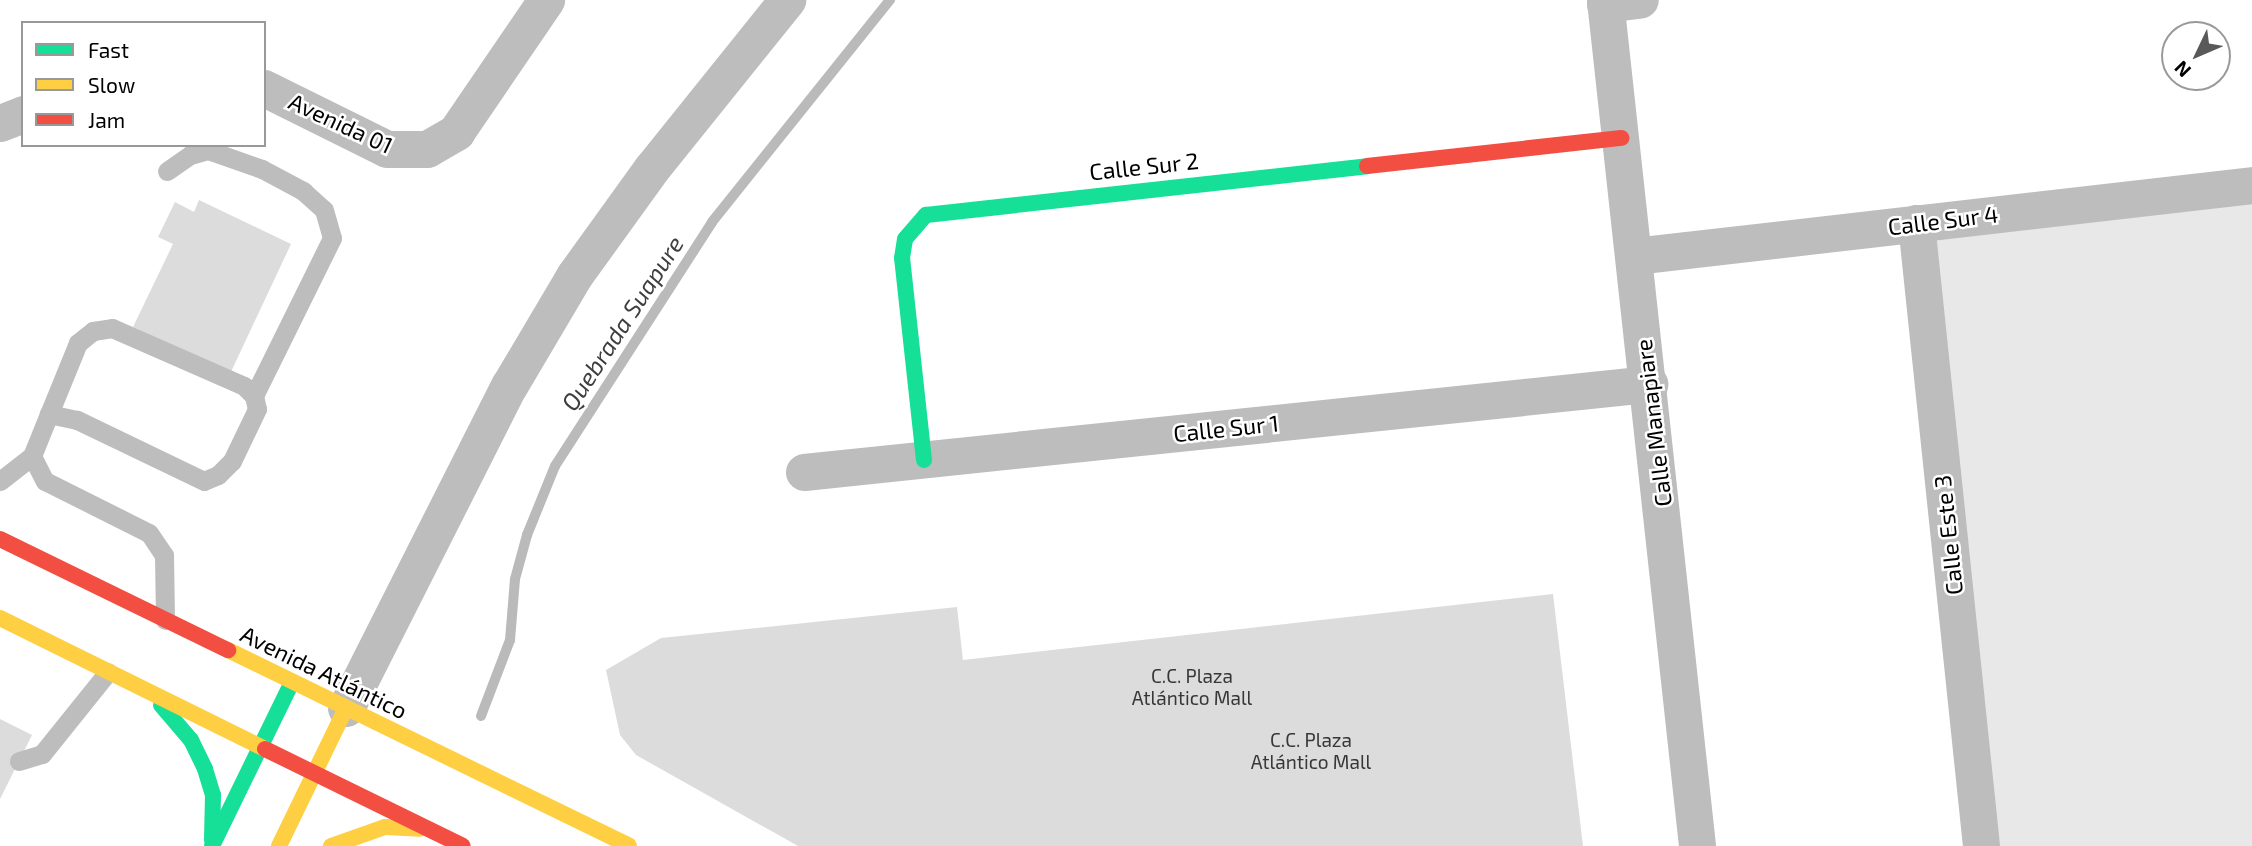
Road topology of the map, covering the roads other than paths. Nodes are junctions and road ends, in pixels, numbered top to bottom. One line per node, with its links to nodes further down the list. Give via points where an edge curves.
1 (546, 0): 4 (street, Avenida 01, via 456,132 427,149 387,149)
2 (787, 0): 25 (street, via 652,168 574,276 509,386)
3 (1617, 1): 7 (street, Calle Manapiare)
4 (266, 89)
5 (21, 115): 6 (street)
6 (0, 123)
7 (1621, 138): 11 (street, Calle Manapiare); 16 (main road, Calle Sur 2, via 926,215 905,239 902,258)
8 (167, 171): 13 (lane, via 208,149 262,169 303,191 324,210 332,238)
9 (2252, 185): 10 (street, Calle Sur 4)
10 (1916, 223): 11 (street, Calle Sur 4); 36 (street, Calle Este 3)
11 (1634, 256): 12 (street, Calle Manapiare)
12 (1648, 384): 16 (street, Calle Sur 1); 35 (street, Calle Manapiare)
13 (254, 396): 14 (lane, via 244,386 112,328 93,331 78,343); 14 (lane, via 257,410 232,461 219,475 204,481 77,420)
14 (49, 414): 15 (lane)
15 (32, 456): 18 (lane); 21 (lane, via 46,481 149,533 164,555)
16 (924, 460): 17 (street, Calle Sur 1)
17 (804, 472)
18 (0, 481)
19 (0, 539): 21 (main road, Avenida Atlántico)
20 (0, 618): 22 (main road)
21 (165, 620): 23 (main road, Avenida Atlántico)
22 (108, 672): 24 (main road); 27 (lane, via 42,754)
23 (292, 682): 25 (main road, Avenida Atlántico); 26 (main road)
24 (150, 694): 26 (main road); 30 (main road, via 191,740 205,769 213,795)
25 (346, 708): 28 (main road); 34 (main road, Avenida Atlántico)
26 (260, 748): 28 (main road); 30 (main road)
27 (19, 761)
28 (314, 774): 29 (main road); 31 (main road)
29 (429, 830): 32 (main road, via 385,827); 33 (main road)
30 (212, 846)
31 (279, 846)
32 (331, 846)
33 (463, 846)
34 (629, 846)
35 (1698, 846)
36 (1981, 846)

